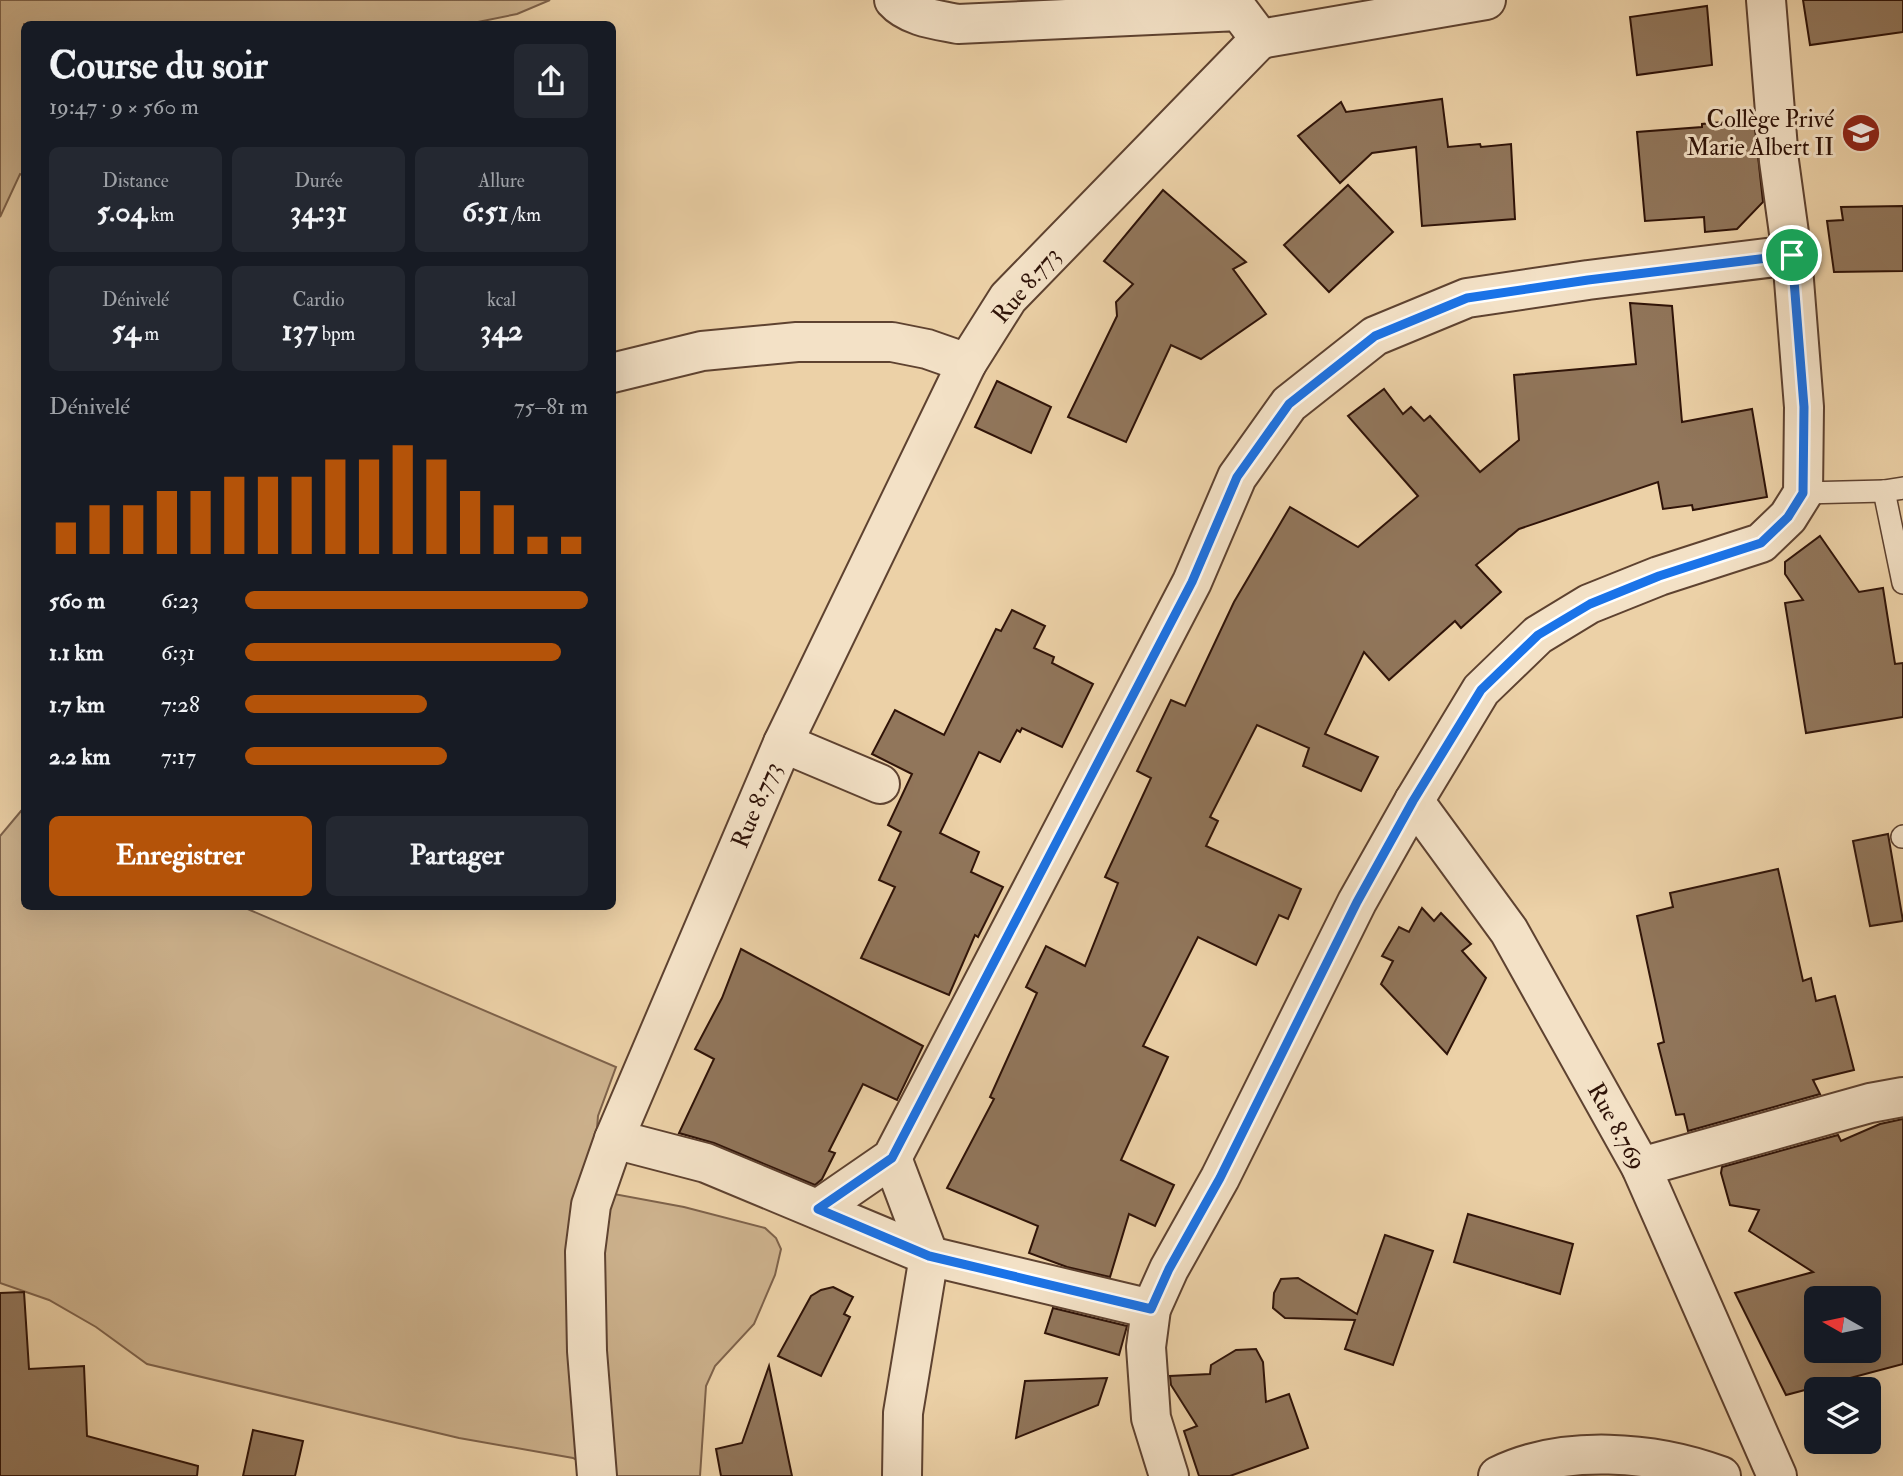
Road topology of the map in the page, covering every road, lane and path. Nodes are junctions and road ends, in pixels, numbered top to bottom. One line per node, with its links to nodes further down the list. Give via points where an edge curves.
1 (894, 0): 4 (street, via 928,18 958,24)
2 (1486, 0): 4 (street)
3 (1766, 0): 5 (street)
4 (1246, 17): 6 (street, Rue 8.773, via 1008,299)
5 (1792, 255): 9 (street, via 1804,407); 16 (street, via 1467,298 1375,336 1289,404 1237,477 1192,582)
6 (967, 363): 7 (street, via 892,342 797,342 702,351); 11 (street, Rue 8.773)
7 (616, 372)
8 (1893, 490): 9 (lane); 10 (lane)
9 (1803, 493): 13 (street, via 1788,517 1761,543 1659,576 1601,600 1538,635 1481,690)
10 (1903, 583)
11 (783, 743): 12 (street); 15 (street, Rue 8.773)
12 (880, 784)
13 (1413, 801): 17 (street, Rue 8.769, via 1509,931); 20 (street)
14 (1903, 1097): 17 (street)
15 (614, 1139): 18 (street, via 706,1163); 21 (street, Rue 8.773, via 591,1205 585,1252)
16 (892, 1158): 18 (street); 19 (street)
17 (1641, 1167): 26 (street, Rue 8.769)
18 (818, 1209): 19 (street)
19 (929, 1256): 20 (street); 22 (street, via 903,1413)
20 (1151, 1309): 23 (street, via 1146,1348 1151,1418)
21 (597, 1476)
22 (902, 1476)
23 (1169, 1476)
24 (1498, 1476): 25 (street, via 1564,1455 1665,1460)
25 (1721, 1476)
26 (1777, 1476)

